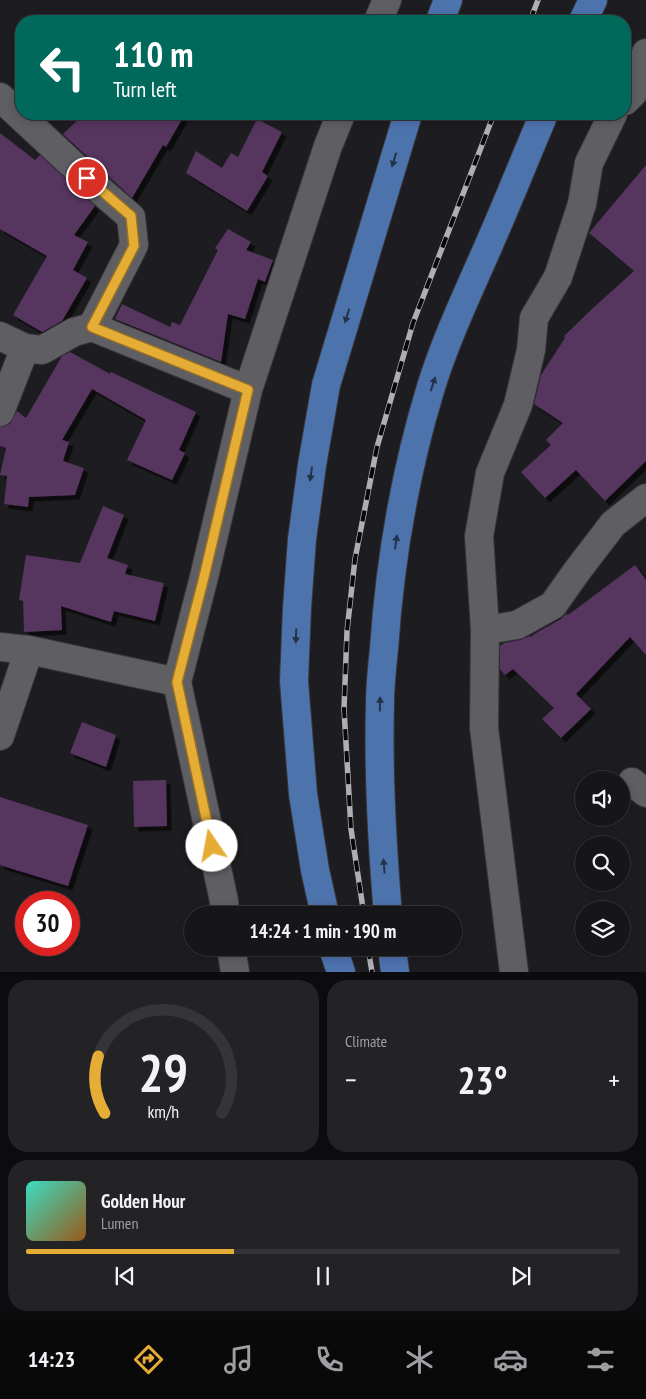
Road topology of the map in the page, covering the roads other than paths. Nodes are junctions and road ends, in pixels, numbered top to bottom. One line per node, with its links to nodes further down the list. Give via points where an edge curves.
1 (387, 0): 4 (street)
2 (448, 0): 5 (main road)
3 (593, 0): 6 (main road)
4 (381, 15)
5 (442, 15)
6 (587, 15)
7 (646, 53): 9 (street)
8 (0, 98): 10 (street)
9 (635, 102)
10 (15, 112)
11 (24, 120): 16 (street, via 131,216 134,246)
12 (339, 120): 19 (street)
13 (406, 120): 28 (main road, one-way to 28, via 326,385 302,539 294,681 303,794)
14 (542, 120): 29 (main road, one-way to 14, via 380,791 380,701 386,620 412,458 432,386 455,322)
15 (610, 120): 22 (street, via 589,163 582,204 558,277 534,318 531,350 518,405 490,473 479,536)
16 (92, 327): 18 (street, via 74,332 42,350); 19 (street)
17 (0, 336): 18 (street)
18 (25, 348): 20 (street)
19 (248, 390): 25 (street)
20 (0, 412)
21 (646, 498): 22 (street, via 613,524 553,605 517,625)
22 (485, 630): 36 (street, via 484,728)
23 (0, 647): 24 (street)
24 (29, 650): 25 (street); 26 (street)
25 (177, 682): 27 (street)
26 (0, 736)
27 (224, 906)
28 (323, 906)
29 (387, 906)
30 (232, 956): 33 (street)
31 (336, 956): 34 (main road)
32 (393, 956): 35 (main road)
33 (235, 972)
34 (341, 972)
35 (395, 972)
36 (514, 972)

